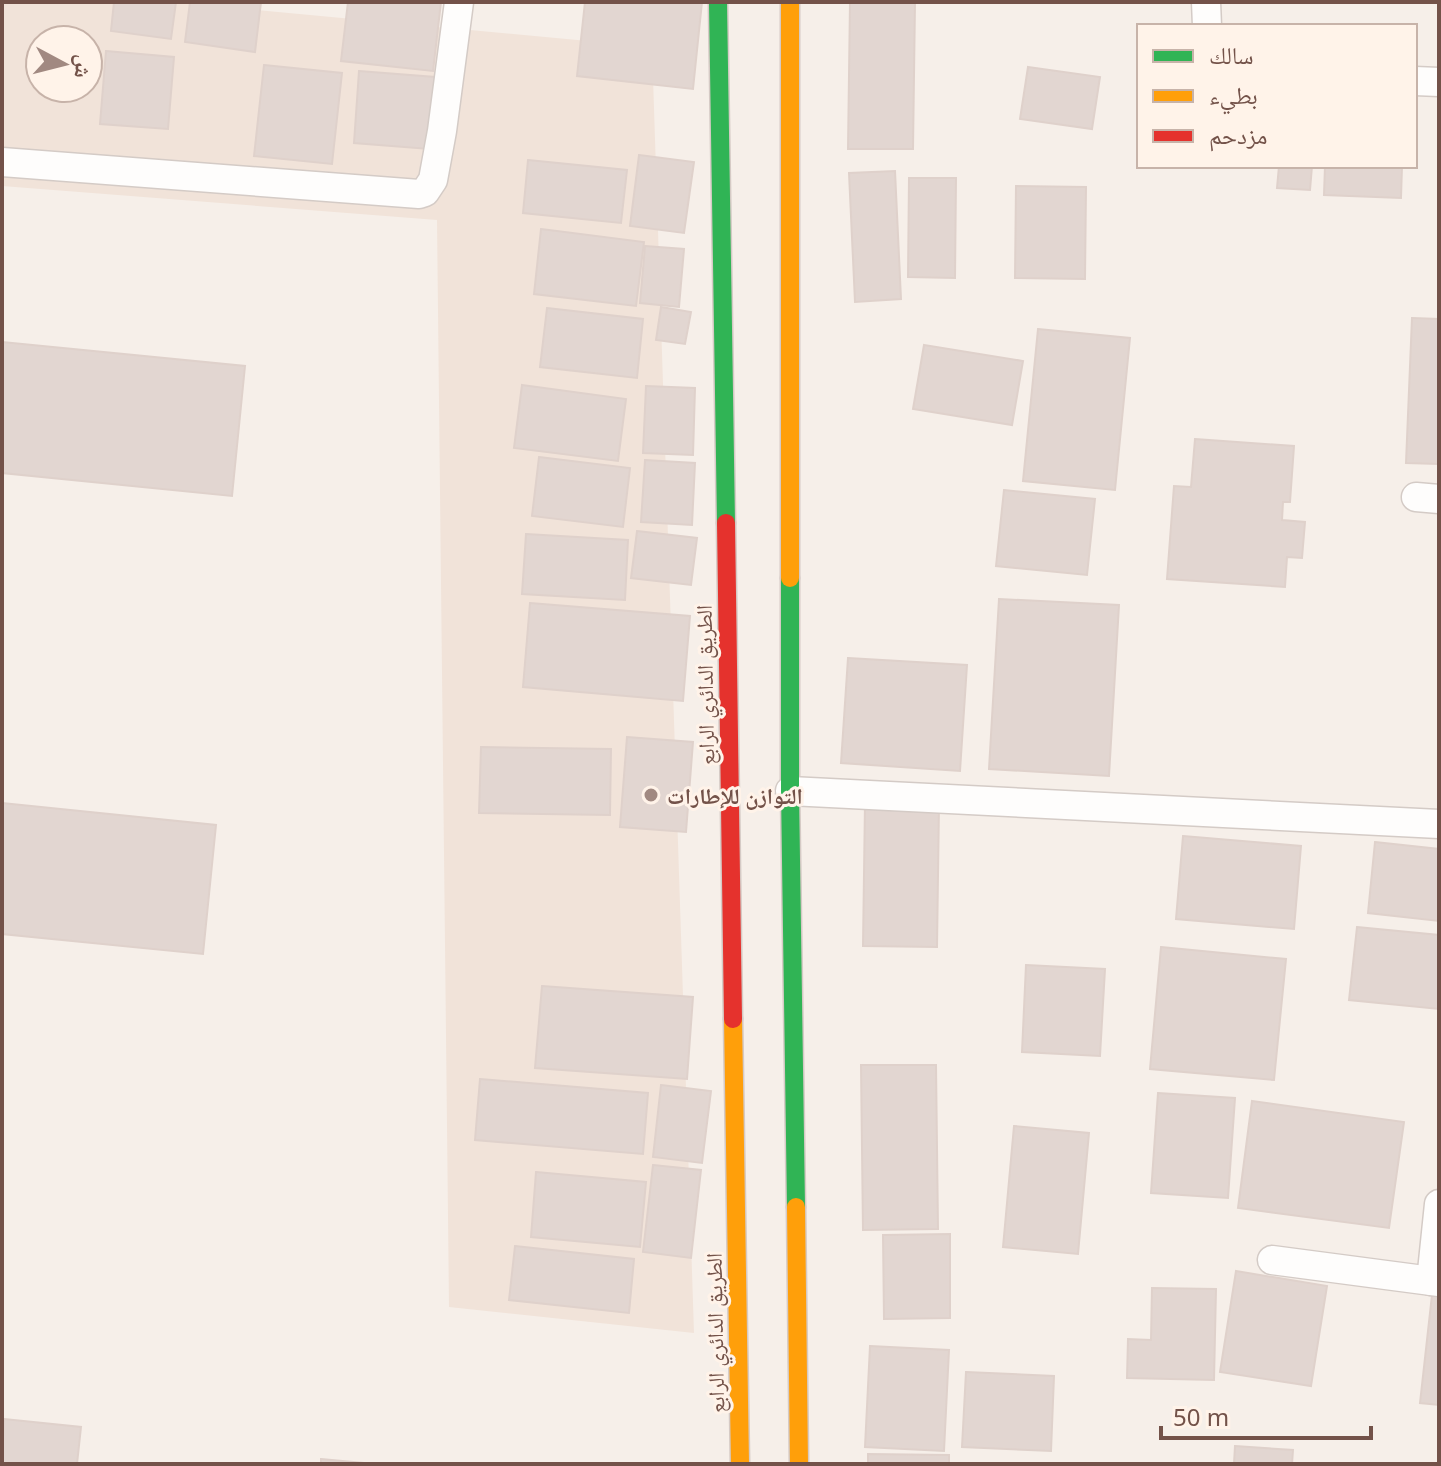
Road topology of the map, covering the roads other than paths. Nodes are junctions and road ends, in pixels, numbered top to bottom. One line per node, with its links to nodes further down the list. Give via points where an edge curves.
1 (459, 2): 8 (street, via 442,131 433,180 425,192)
2 (718, 2): 11 (main road, الطريق الدائري الرابع)
3 (790, 2): 9 (main road)
4 (1206, 2): 5 (street)
5 (1207, 24)
6 (1417, 81): 7 (street)
7 (1439, 82)
8 (2, 162)
9 (790, 791): 10 (street); 12 (main road)
10 (1439, 824)
11 (732, 970): 13 (main road); 18 (main road, الطريق الدائري الرابع)
12 (793, 978): 14 (main road); 19 (main road)
13 (753, 990)
14 (774, 991)
15 (1439, 1204): 17 (street)
16 (1272, 1260): 17 (street)
17 (1435, 1281)
18 (740, 1464)
19 (799, 1464)

